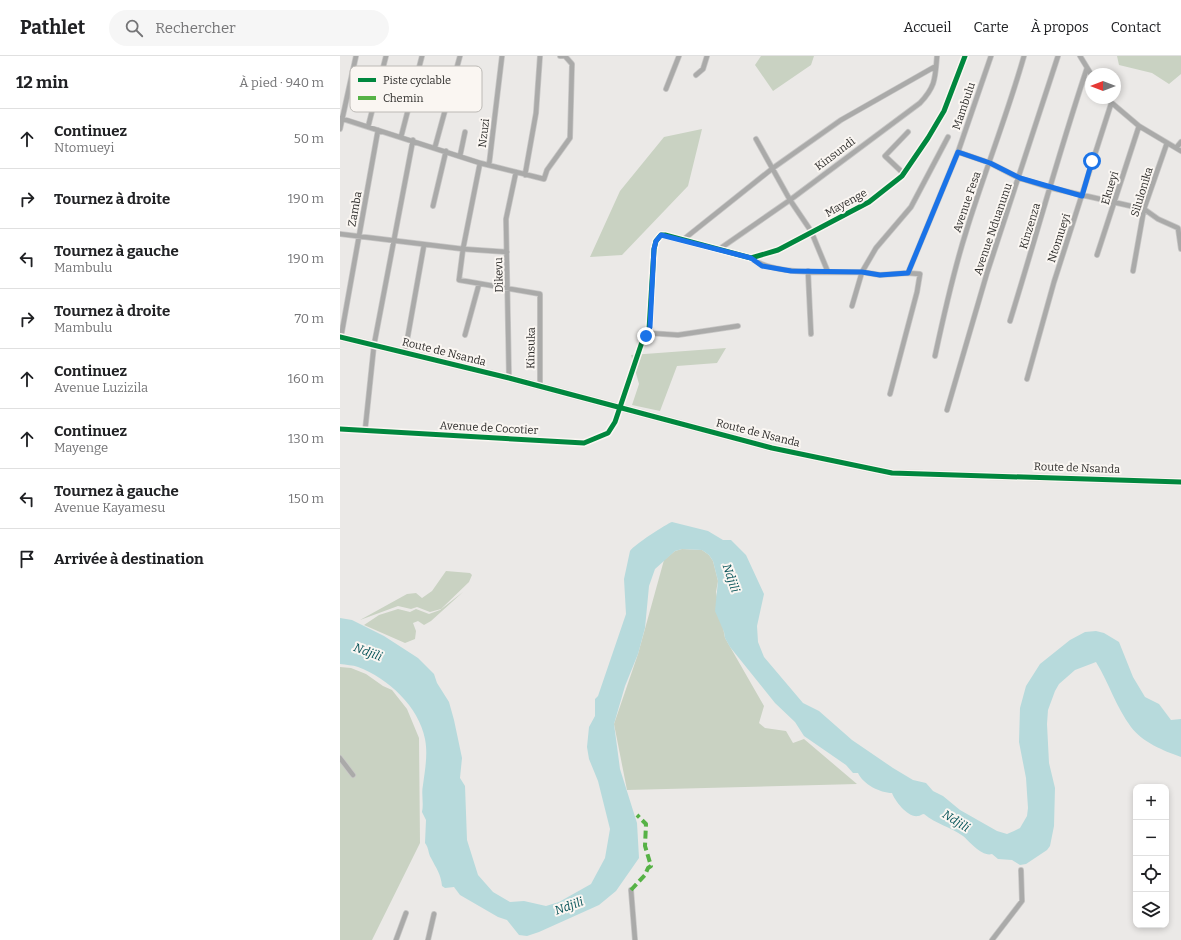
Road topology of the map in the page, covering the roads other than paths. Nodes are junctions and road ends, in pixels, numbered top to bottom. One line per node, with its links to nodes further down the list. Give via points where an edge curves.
1 (356, 56): 16 (street)
2 (386, 56): 17 (street)
3 (422, 56): 18 (street)
4 (460, 56): 19 (street)
5 (502, 56): 51 (street, Nzuzi)
6 (540, 56): 55 (street, via 536,113)
7 (560, 56): 55 (street, via 565,56 572,64 570,138 547,170 544,179)
8 (679, 56): 25 (street)
9 (707, 56): 23 (street, via 703,68)
10 (937, 56): 20 (street, Kinsundi)
11 (965, 56): 54 (street, Mayenge, via 944,111)
12 (991, 56): 47 (street, Mambulu)
13 (1024, 56): 50 (street, Avenue Fesa, via 1009,110)
14 (1058, 56): 56 (street, Avenue Nduanunu, via 1046,86)
15 (1080, 56): 21 (street)
16 (354, 66)
17 (383, 66)
18 (419, 66)
19 (457, 66)
20 (936, 66): 52 (street, via 841,120); 59 (street, Kinsundi, via 935,82 920,103)
21 (1087, 68)
22 (1085, 74): 57 (street, Kinzenza)
23 (696, 75)
24 (350, 81): 30 (street)
25 (666, 89)
26 (1111, 104): 31 (street); 58 (street, Ntomueyi)
27 (372, 112): 32 (street)
28 (407, 112): 37 (street)
29 (445, 112): 43 (street)
30 (341, 118): 32 (street); 33 (street)
31 (1138, 126): 42 (street); 60 (street, Ekueyi)
32 (368, 127): 34 (street)
33 (340, 129)
34 (378, 130): 37 (street); 65 (street, Zamba)
35 (465, 132): 48 (street)
36 (908, 132): 54 (street, via 885,156)
37 (401, 137): 40 (street)
38 (948, 137): 78 (street, via 911,207 876,248)
39 (756, 139): 52 (street)
40 (412, 140): 43 (street); 67 (street)
41 (1181, 142): 44 (street)
42 (1167, 143): 44 (street); 62 (street, Silulonika)
43 (435, 147): 45 (street)
44 (1176, 148): 46 (street)
45 (446, 151): 48 (street); 61 (street)
46 (1181, 151)
47 (958, 152): 50 (street); 79 (street, Mambulu)
48 (460, 156): 49 (street)
49 (480, 162): 51 (street); 70 (street)
50 (990, 163): 56 (street); 91 (street, Avenue Fesa, via 954,271)
51 (489, 165): 53 (street)
52 (773, 168): 59 (street); 66 (street)
53 (516, 172): 55 (street); 72 (street, Dikevu, via 506,219)
54 (903, 173): 63 (street, Mayenge, via 869,202 838,220)
55 (525, 174)
56 (1020, 178): 57 (street); 97 (street, Avenue Nduanunu, via 987,273)
57 (1051, 188): 58 (street); 83 (street, Kinzenza)
58 (1082, 196): 60 (street); 93 (street, Ntomueyi, via 1054,282)
59 (790, 200): 63 (street); 71 (street, Kinsundi)
60 (1115, 203): 62 (street); 73 (street, Ekueyi)
61 (433, 206)
62 (1144, 209): 69 (street, via 1178,228); 76 (street, Silulonika)
63 (811, 231): 74 (street, Mayenge, via 778,250); 77 (street)
64 (340, 234): 65 (street)
65 (359, 237): 67 (street); 88 (street, Zamba)
66 (684, 239): 71 (street); 85 (street, via 665,235 658,237 654,249)
67 (394, 241): 68 (street); 89 (street)
68 (424, 245): 70 (street); 90 (street)
69 (1181, 249)
70 (463, 250): 72 (street); 80 (street, via 459,280)
71 (718, 250): 74 (street)
72 (508, 252): 81 (street, Dikevu)
73 (1097, 255)
74 (751, 258): 75 (street, via 762,266 773,269)
75 (808, 271): 77 (street); 86 (street)
76 (1133, 271)
77 (828, 272): 78 (street)
78 (862, 272): 79 (street, via 880,275); 82 (street)
79 (908, 273): 95 (street, via 920,274)
80 (479, 284): 81 (street); 87 (street)
81 (508, 289): 92 (street, Dikevu); 94 (street, Kinsuka, via 540,294)
82 (852, 306)
83 (1010, 320)
84 (738, 326): 85 (street, via 678,335)
85 (648, 333): 96 (street, Avenue de Cocotier, via 642,342)
86 (811, 334)
87 (465, 335)
88 (340, 337): 89 (street, Route de Nsanda)
89 (374, 345): 90 (street, Route de Nsanda); 99 (street)
90 (405, 352): 92 (street, Route de Nsanda)
91 (934, 356)
92 (509, 378): 94 (street, Route de Nsanda)
93 (1027, 379)
94 (540, 387): 96 (street, Route de Nsanda)
95 (890, 394)
96 (619, 408): 99 (street, Avenue de Cocotier, via 615,422 608,432 584,443); 100 (street, Route de Nsanda, via 772,448 892,473)
97 (948, 410)
98 (340, 429): 99 (street, Avenue de Cocotier)
99 (365, 431)
100 (1181, 482)
101 (340, 758): 102 (street)
102 (353, 775)
103 (1021, 870): 110 (street, via 1022,901)
104 (631, 890): 109 (street)
105 (406, 913): 107 (street)
106 (434, 914): 108 (street)
107 (396, 940)
108 (428, 940)
109 (635, 940)
110 (992, 940)

